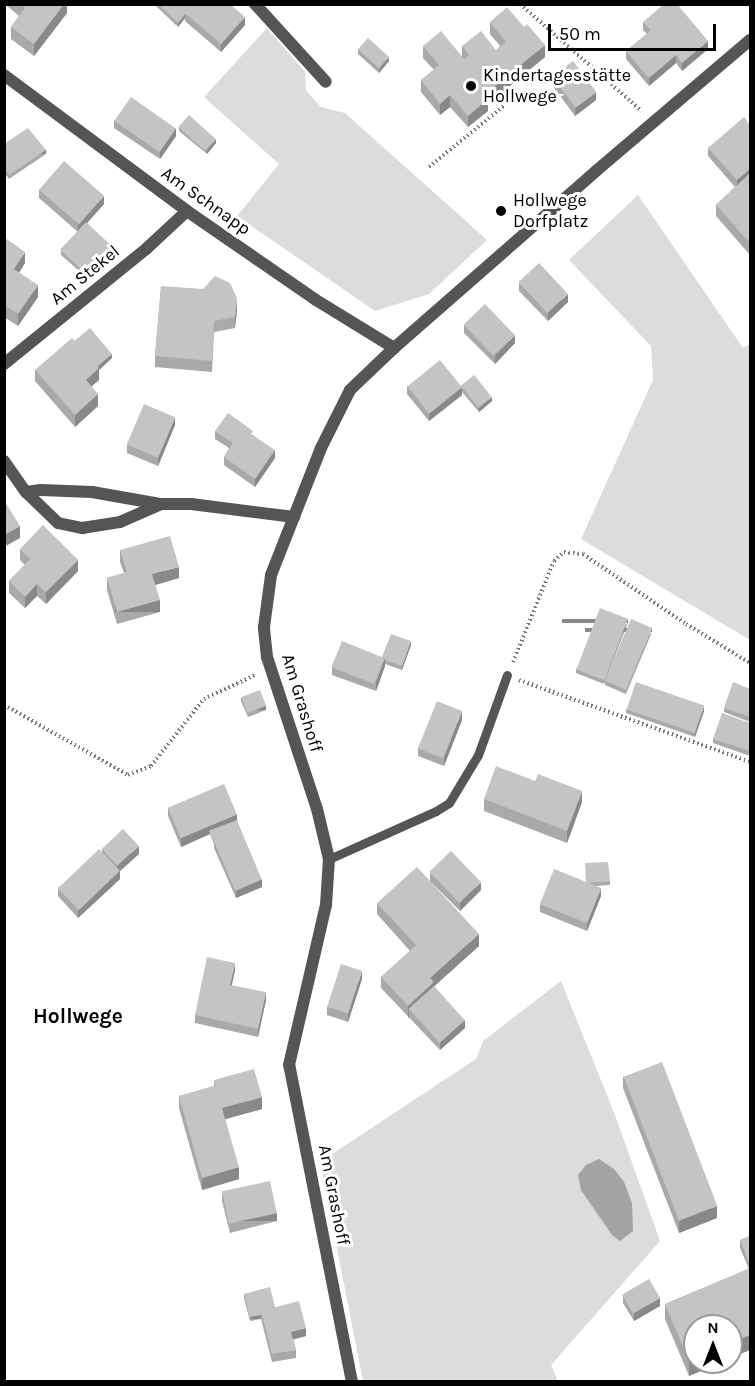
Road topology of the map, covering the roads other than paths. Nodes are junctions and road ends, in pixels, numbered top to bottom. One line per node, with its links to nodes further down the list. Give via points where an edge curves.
1 (255, 4): 4 (street)
2 (750, 40): 6 (street, Am Grashoff)
3 (4, 75): 5 (street, Am Schnapp)
4 (326, 82)
5 (187, 211): 6 (street, Am Schnapp, via 316,300); 7 (street, Am Stekel)
6 (394, 348): 11 (street, Am Grashoff, via 350,390 321,448)
7 (4, 364)
8 (4, 461): 9 (street)
9 (26, 492): 10 (street, via 92,492); 10 (street, via 58,523 82,528 120,522)
10 (161, 504): 11 (street)
11 (294, 517): 13 (street, Am Grashoff, via 271,575 264,627 270,668 317,809)
12 (507, 675): 13 (lane, via 478,755 448,803)
13 (329, 859): 14 (street, Am Grashoff, via 326,905 289,1065)
14 (352, 1382)

